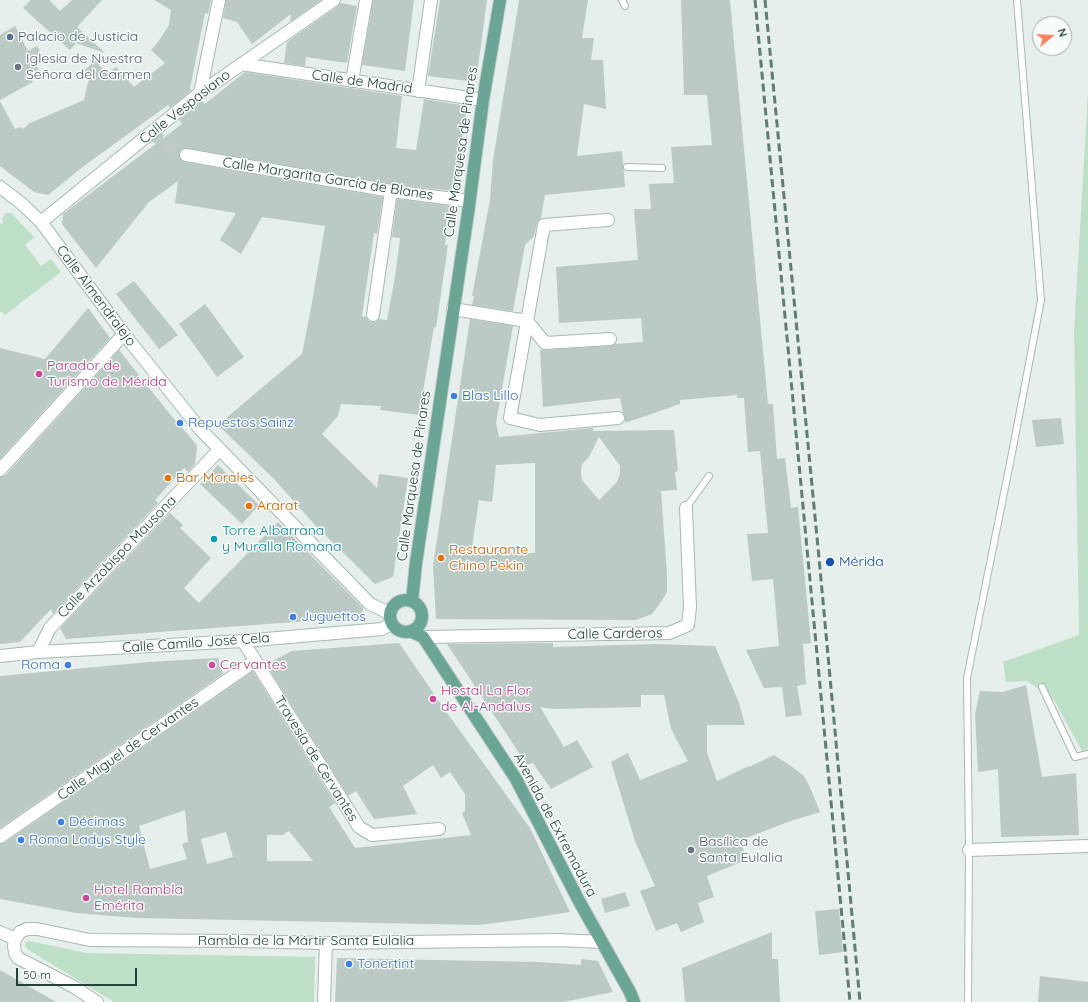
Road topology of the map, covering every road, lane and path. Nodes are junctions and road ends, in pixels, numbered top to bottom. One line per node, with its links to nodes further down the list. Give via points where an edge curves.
1 (219, 0): 10 (street)
2 (334, 0): 7 (street, Calle Vespasiano)
3 (366, 0): 8 (street)
4 (431, 0): 9 (street)
5 (500, 0): 11 (main road, Calle Marquesa de Pinares)
6 (1017, 0): 42 (lane, via 1041,300 967,678)
7 (241, 64): 8 (street, Calle de Madrid); 10 (street, Calle Vespasiano)
8 (352, 81): 9 (street, Calle de Madrid)
9 (418, 91): 11 (street, Calle de Madrid)
10 (200, 93): 19 (street, Calle Vespasiano)
11 (483, 100): 17 (main road, Calle Marquesa de Pinares)
12 (186, 155): 16 (street, Calle Margarita García de Blanes)
13 (627, 167): 14 (lane)
14 (662, 168)
15 (0, 187): 19 (street, Calle Almendralejo)
16 (391, 191): 17 (street, Calle Margarita García de Blanes); 21 (street)
17 (469, 201): 20 (main road, Calle Marquesa de Pinares)
18 (608, 220): 22 (street, via 544,225)
19 (41, 222): 23 (street, Calle Almendralejo)
20 (453, 309): 22 (street); 30 (main road, Calle Marquesa de Pinares)
21 (373, 315)
22 (527, 321): 24 (street, via 545,343); 25 (street, via 510,418 540,425)
23 (124, 334): 26 (street, Calle Almendralejo); 27 (street)
24 (610, 339)
25 (618, 418)
26 (219, 450): 31 (street, Calle Almendralejo, via 370,604); 34 (street, Calle Arzobispo Mausona, via 50,628)
27 (0, 470)
28 (709, 476): 29 (lane)
29 (686, 508): 32 (street, Calle Carderos, via 690,607 688,625 669,633)
30 (412, 601): 31 (main road, via 402,600 394,604); 32 (main road, via 420,607 422,616)
31 (390, 619): 32 (main road, via 397,630); 33 (street, Calle Camilo José Cela, via 382,629)
32 (418, 634): 45 (main road, Avenida de Extremadura, via 516,779)
33 (243, 641): 34 (street, Calle Camilo José Cela); 36 (street, Travesía de Cervantes)
34 (38, 652): 35 (street, Calle Camilo José Cela)
35 (0, 656)
36 (255, 661): 39 (street, Travesía de Cervantes, via 359,827 372,835); 40 (street, Calle Miguel de Cervantes)
37 (1042, 686): 38 (lane, via 1075,757)
38 (1088, 754)
39 (439, 829)
40 (0, 837)
41 (1088, 846): 42 (street)
42 (969, 850): 50 (lane)
43 (0, 932): 44 (street)
44 (15, 939): 46 (street, Rambla de la Mártir Santa Eulalia, via 26,929 37,929 90,940); 47 (street, via 15,953 18,958)
45 (602, 942): 46 (street, Rambla de la Mártir Santa Eulalia, via 559,940); 49 (main road, Avenida de Extremadura)
46 (326, 943): 48 (street, Rambla de la Mártir Santa Eulalia)
47 (97, 1002)
48 (324, 1002)
49 (634, 1002)
50 (968, 1002)

